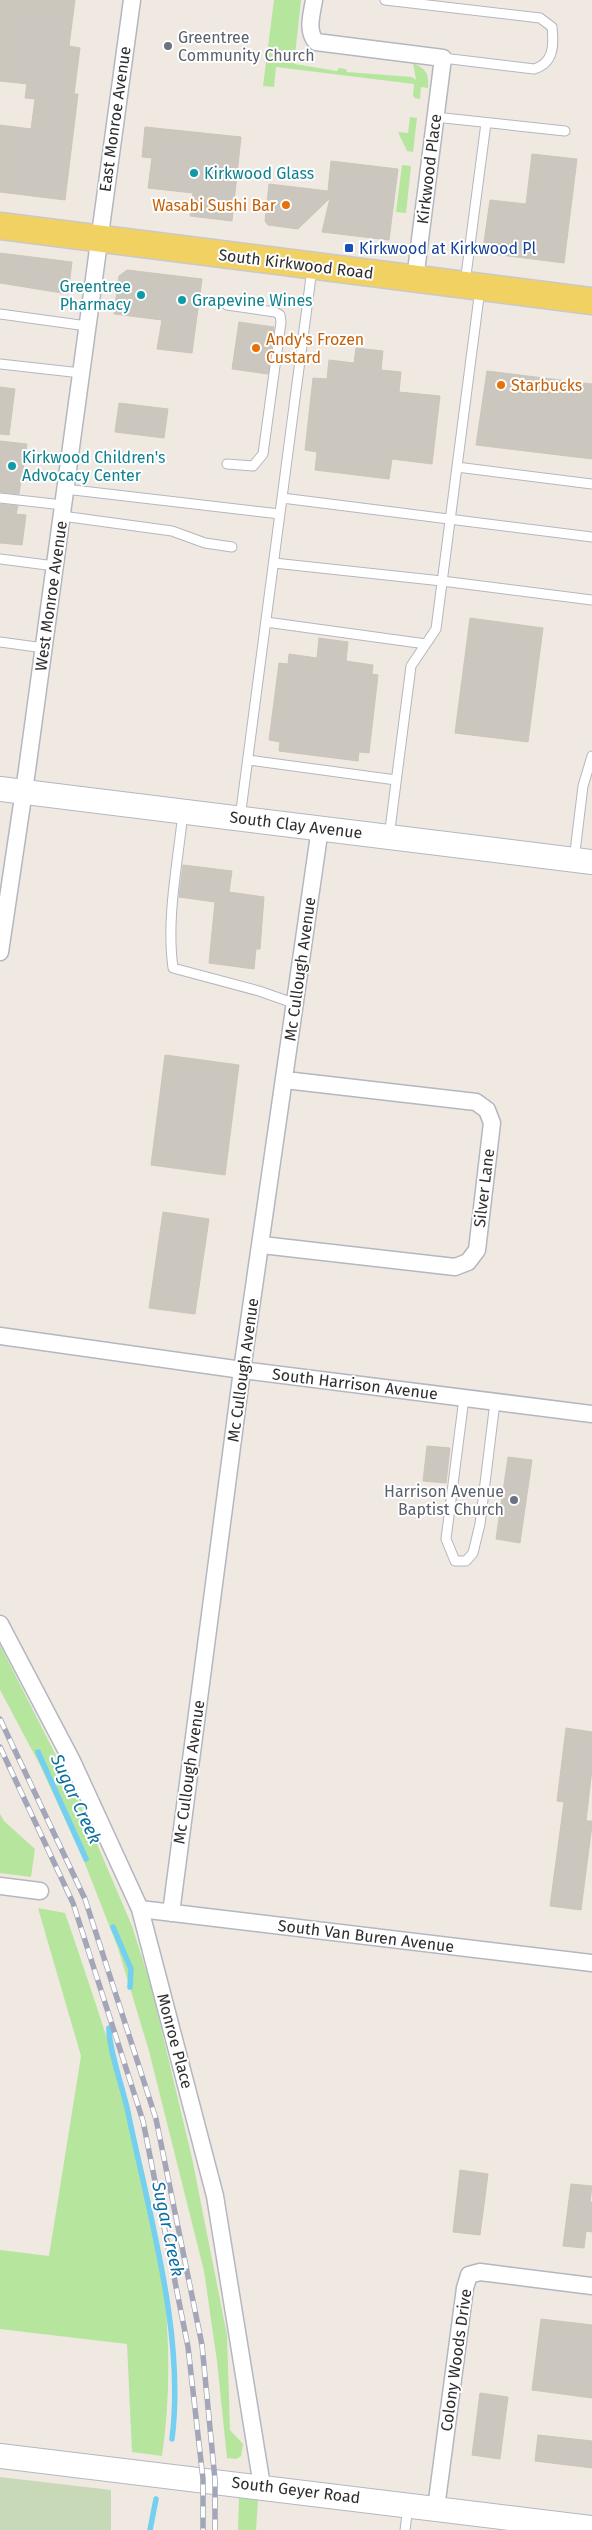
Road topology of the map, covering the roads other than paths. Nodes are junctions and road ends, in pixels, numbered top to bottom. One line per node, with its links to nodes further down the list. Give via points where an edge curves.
1 (132, 0): 9 (street, East Monroe Avenue)
2 (314, 0): 4 (street, via 310,29 316,42)
3 (385, 0): 4 (lane, via 540,18 552,27 551,56 542,67 534,69)
4 (443, 58): 5 (street, Kirkwood Place)
5 (436, 117): 6 (lane); 11 (street, Kirkwood Place)
6 (486, 123): 7 (lane); 12 (lane)
7 (565, 132)
8 (0, 226): 9 (main road, South Kirkwood Road)
9 (99, 239): 10 (main road, South Kirkwood Road); 16 (street, West Monroe Avenue)
10 (313, 267): 11 (main road, South Kirkwood Road); 23 (lane)
11 (415, 280): 12 (main road, South Kirkwood Road)
12 (472, 286): 13 (main road, South Kirkwood Road); 20 (lane)
13 (592, 301)
14 (227, 305): 19 (lane, via 275,312 280,315 281,322 262,454 253,466)
15 (0, 314): 16 (lane)
16 (87, 326): 18 (street, West Monroe Avenue)
17 (0, 364): 18 (lane)
18 (80, 373): 24 (street, West Monroe Avenue)
19 (227, 464)
20 (457, 467): 21 (lane); 26 (lane)
21 (592, 484)
22 (0, 498): 24 (lane)
23 (282, 498): 25 (lane); 26 (lane)
24 (63, 503): 25 (lane); 28 (lane, via 172,531 205,543); 31 (street, West Monroe Avenue)
25 (280, 514): 30 (lane)
26 (450, 520): 27 (lane); 32 (lane)
27 (592, 537)
28 (232, 547)
29 (0, 559): 31 (lane)
30 (274, 563): 32 (lane); 34 (lane)
31 (55, 566): 37 (street, West Monroe Avenue)
32 (442, 581): 33 (lane); 36 (lane, via 436,629)
33 (592, 600)
34 (266, 622): 36 (lane); 39 (lane)
35 (0, 642): 37 (lane)
36 (426, 644): 40 (lane, via 411,666)
37 (44, 648): 42 (street, West Monroe Avenue)
38 (592, 756): 47 (lane, via 583,786)
39 (248, 760): 40 (lane); 44 (lane)
40 (396, 780): 46 (lane)
41 (0, 789): 42 (street, South Clay Avenue)
42 (24, 793): 43 (street, South Clay Avenue); 48 (street, West Monroe Avenue)
43 (183, 812): 44 (street, South Clay Avenue); 49 (lane, via 172,915 173,968)
44 (240, 818): 45 (street, South Clay Avenue)
45 (320, 828): 46 (street, South Clay Avenue); 49 (street, Mc Cullough Avenue)
46 (389, 837): 47 (street, South Clay Avenue)
47 (583, 861)
48 (0, 952)
49 (296, 1004): 50 (street, Mc Cullough Avenue)
50 (285, 1080): 51 (street, Mc Cullough Avenue); 51 (street, Silver Lane, via 476,1102 487,1110 492,1124 477,1250 468,1262 455,1267)
51 (262, 1245): 53 (street, Mc Cullough Avenue)
52 (0, 1336): 53 (street, South Harrison Avenue)
53 (242, 1370): 54 (street, South Harrison Avenue); 61 (street, Mc Cullough Avenue)
54 (464, 1398): 55 (street, South Harrison Avenue); 55 (lane, via 446,1539 455,1561 466,1561 473,1553 480,1524)
55 (496, 1402): 56 (street, South Harrison Avenue)
56 (592, 1414)
57 (0, 1624): 60 (street, Monroe Place, via 72,1761)
58 (0, 1886): 59 (street)
59 (40, 1891)
60 (140, 1909): 61 (street, South Van Buren Avenue); 65 (street, Monroe Place, via 215,2196)
61 (170, 1913): 62 (street, South Van Buren Avenue)
62 (592, 1963)
63 (592, 2286): 67 (street, Colony Woods Drive, via 480,2272 469,2275)
64 (0, 2456): 65 (street, South Geyer Road)
65 (262, 2486): 66 (street, South Geyer Road)
66 (408, 2504): 67 (street, South Geyer Road); 69 (lane)
67 (436, 2508): 68 (street, South Geyer Road, via 490,2518)
68 (592, 2528)
69 (405, 2530)

